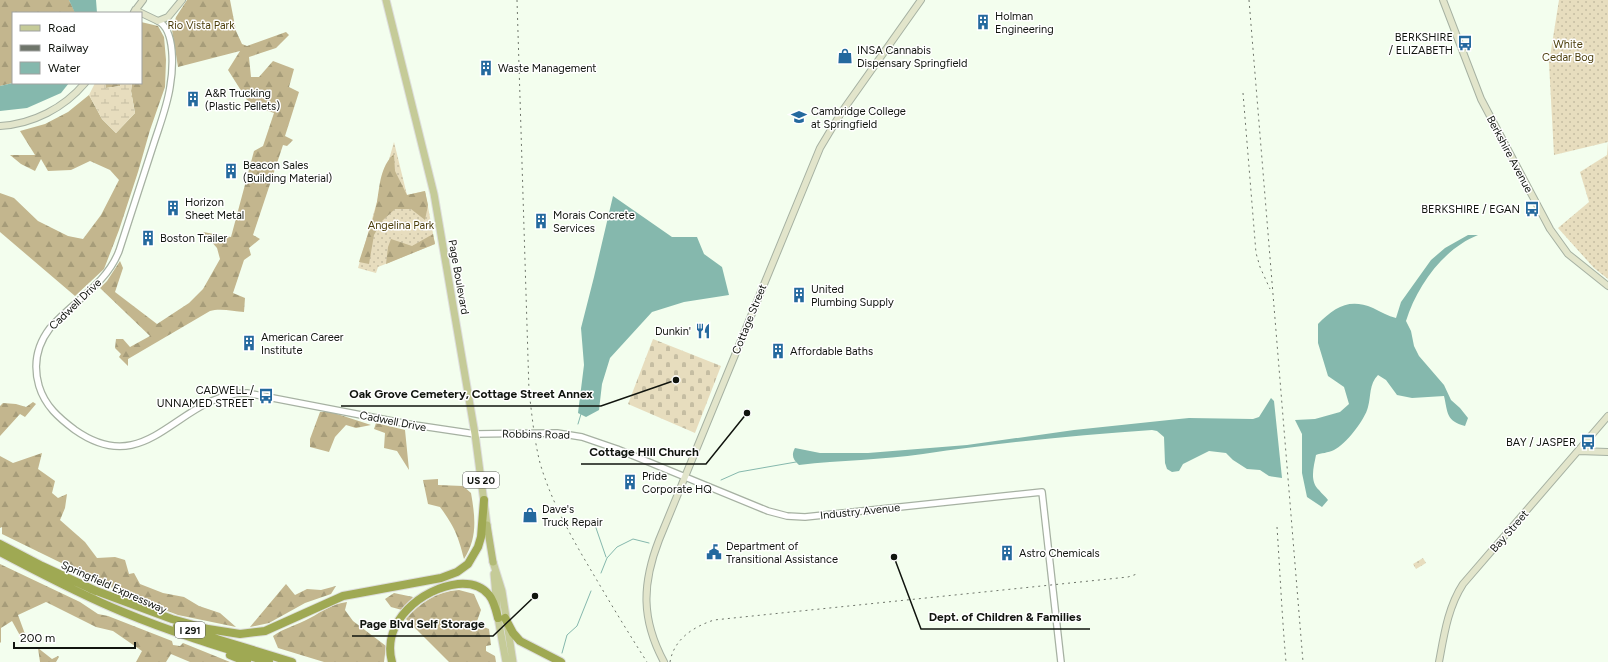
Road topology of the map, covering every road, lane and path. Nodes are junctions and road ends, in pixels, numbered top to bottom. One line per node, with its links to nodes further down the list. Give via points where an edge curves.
1 (143, 0): 6 (main road)
2 (182, 0): 8 (main road, via 168,17)
3 (386, 0): 13 (main road, Page Boulevard / US 20, via 434,194)
4 (922, 0): 16 (main road, Cottage Street, via 843,109 820,148)
5 (1444, 0): 11 (main road, Berkshire Avenue, via 1481,99 1550,229 1568,254)
6 (134, 11)
7 (142, 14): 8 (main road)
8 (158, 21): 13 (street, Cadwell Drive, via 166,28 170,44 172,71 168,96 115,261 98,282 54,323 40,344 37,376 42,395 50,409 83,436 114,446 131,446 142,442 216,398 242,393)
9 (83, 84): 10 (main road, via 71,97 45,114 23,122)
10 (0, 126)
11 (1608, 286)
12 (1608, 416): 14 (main road, Bay Street)
13 (476, 434): 16 (street, Robbins Road, via 574,435 603,443); 17 (main road, Page Boulevard / US 20)
14 (1578, 451): 15 (main road); 34 (main road, Bay Street, via 1457,593 1448,616)
15 (1608, 452)
16 (684, 476): 32 (main road, Cottage Street, via 654,553 646,592 648,619); 33 (street, Industry Avenue, via 768,511 801,517 1042,492)
17 (484, 500): 18 (main road, Page Boulevard / US 20); 22 (highway, via 478,547 468,564 460,571 441,578 343,596 265,631 240,634 208,629 178,621)
18 (487, 525): 21 (highway, Page Boulevard / US 20)
19 (0, 544): 22 (highway, Springfield Expressway / I 291)
20 (0, 552): 24 (highway, Springfield Expressway / I 291, via 108,606)
21 (493, 562): 23 (main road, Page Boulevard / US 20)
22 (92, 589): 27 (highway, Springfield Expressway / I 291, via 178,626)
23 (502, 618): 28 (highway, via 490,596 474,585 452,585 433,591 415,602 400,620 390,649); 29 (main road, Page Boulevard / US 20); 30 (main road, Page Boulevard); 31 (highway, US 20, via 520,641)
24 (187, 636): 25 (highway); 26 (highway, Springfield Expressway / I 291)
25 (247, 662)
26 (269, 662)
27 (292, 662)
28 (392, 662)
29 (506, 662)
30 (513, 662)
31 (560, 662)
32 (664, 662)
33 (1061, 662)
34 (1439, 662)

